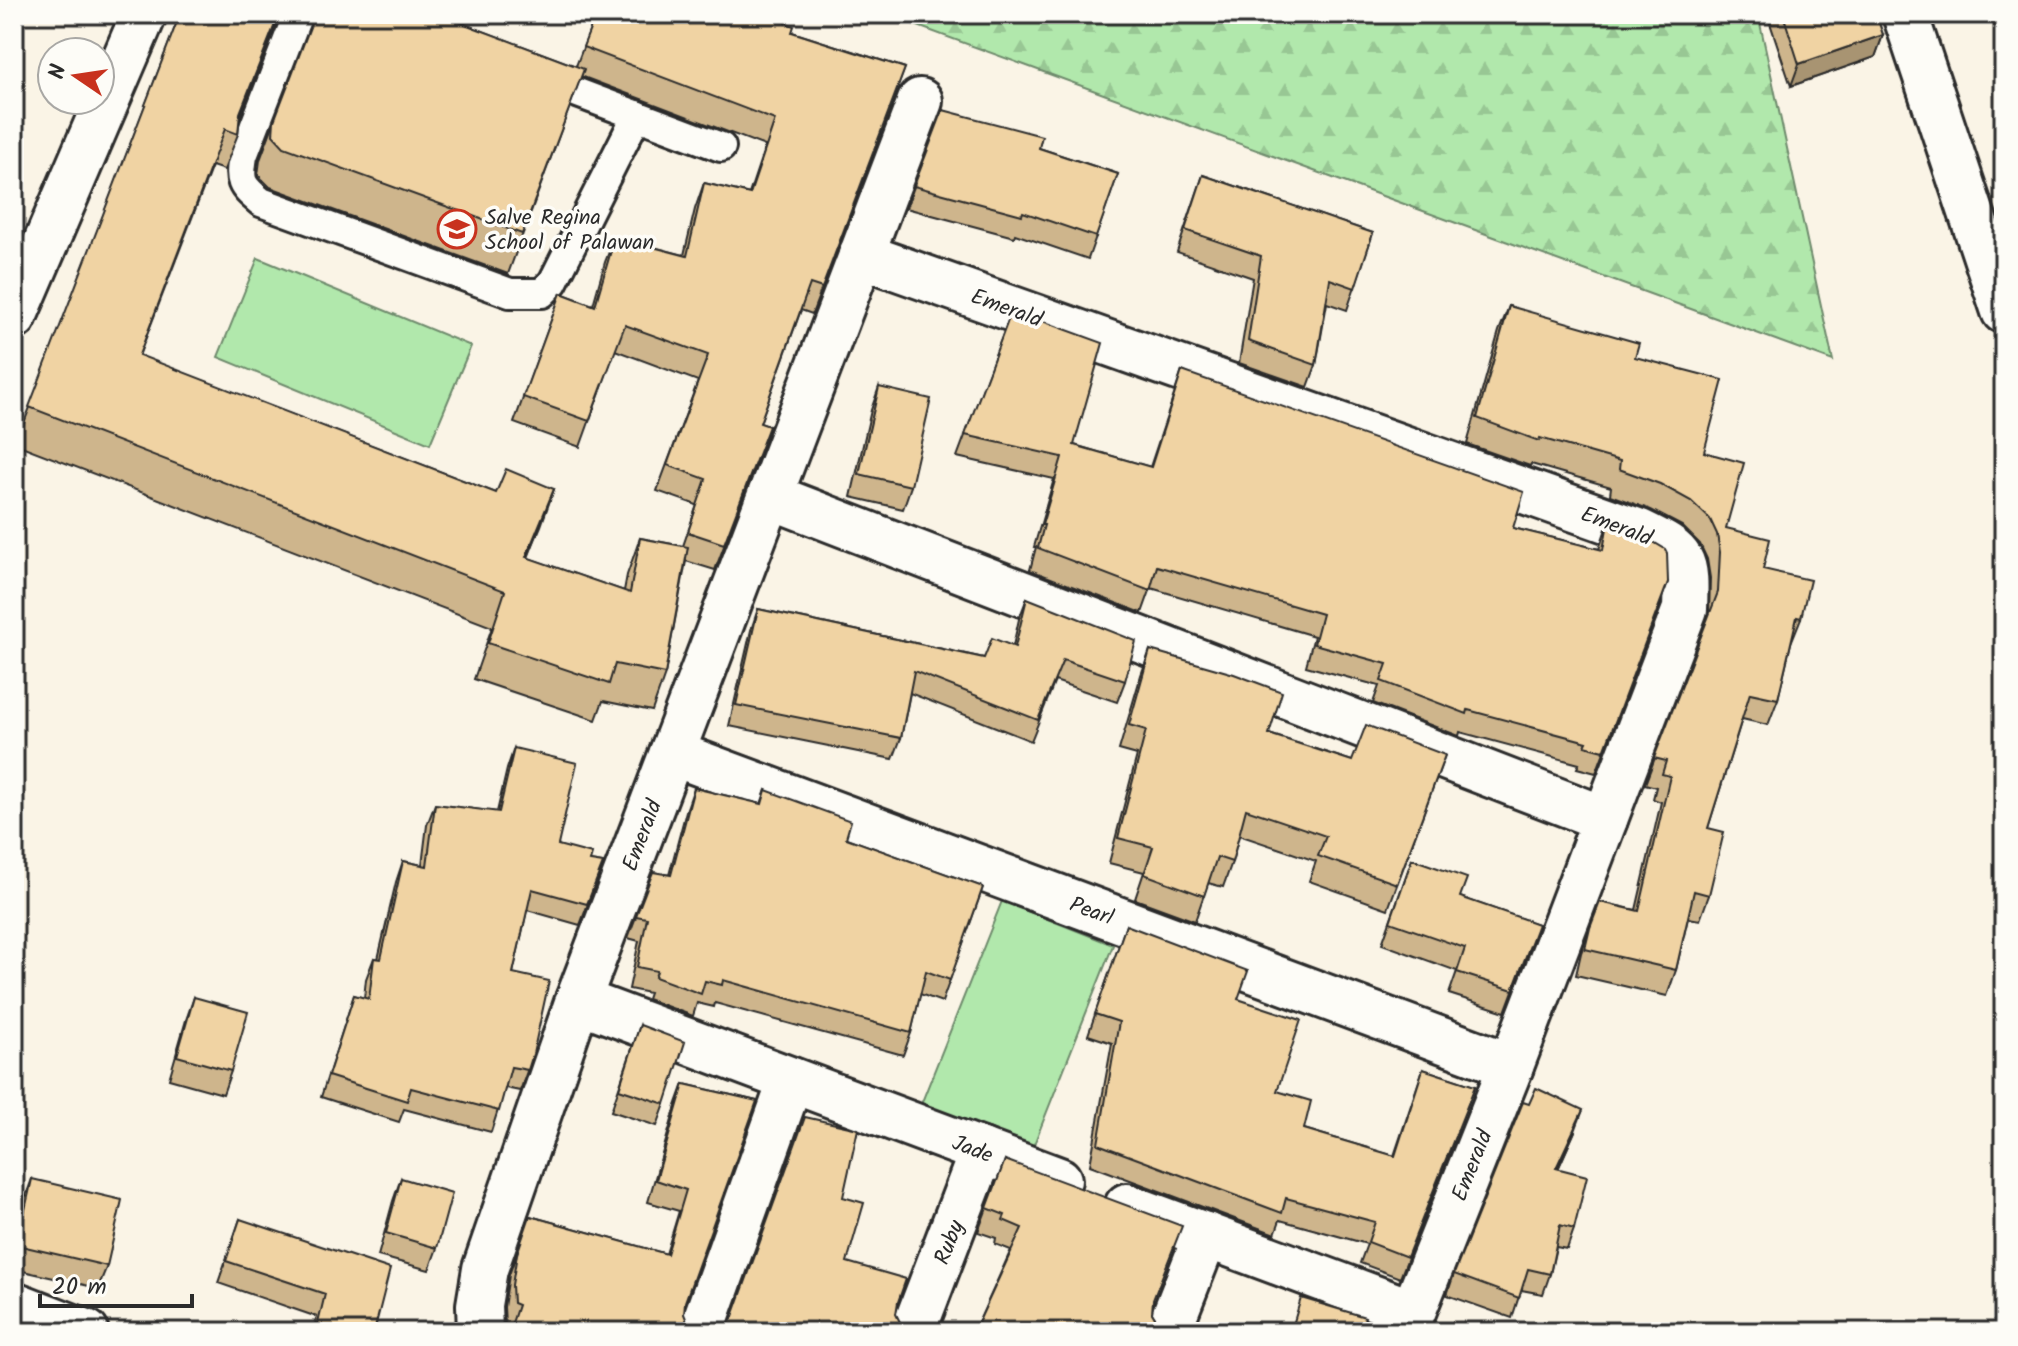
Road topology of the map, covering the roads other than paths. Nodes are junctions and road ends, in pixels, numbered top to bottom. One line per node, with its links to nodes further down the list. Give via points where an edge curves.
1 (144, 14): 10 (street)
2 (298, 14): 6 (lane, via 243,156 240,176 249,192 261,202 510,293 542,293 553,282)
3 (1905, 14): 9 (street)
4 (508, 67): 6 (lane)
5 (920, 101): 8 (street, Emerald)
6 (637, 115): 7 (lane)
7 (721, 147)
8 (861, 255): 11 (street, Emerald); 13 (street, Emerald, via 1669,546 1685,570 1685,609)
9 (2004, 311)
10 (14, 317)
11 (770, 496): 12 (street, Emerald); 13 (street)
12 (672, 753): 14 (street, Emerald); 15 (street, Pearl)
13 (1605, 819): 15 (street, Emerald)
14 (578, 1000): 16 (street, Jade); 22 (street, Emerald, via 485,1269)
15 (1511, 1066): 20 (street, Emerald)
16 (791, 1080): 17 (street, Jade); 23 (street)
17 (982, 1151): 18 (street, Jade); 24 (street, Ruby)
18 (1206, 1235): 20 (street, Jade); 25 (street)
19 (14, 1304): 21 (street)
20 (1408, 1322)
21 (86, 1332)
22 (480, 1332)
23 (701, 1332)
24 (913, 1332)
25 (1168, 1332)

